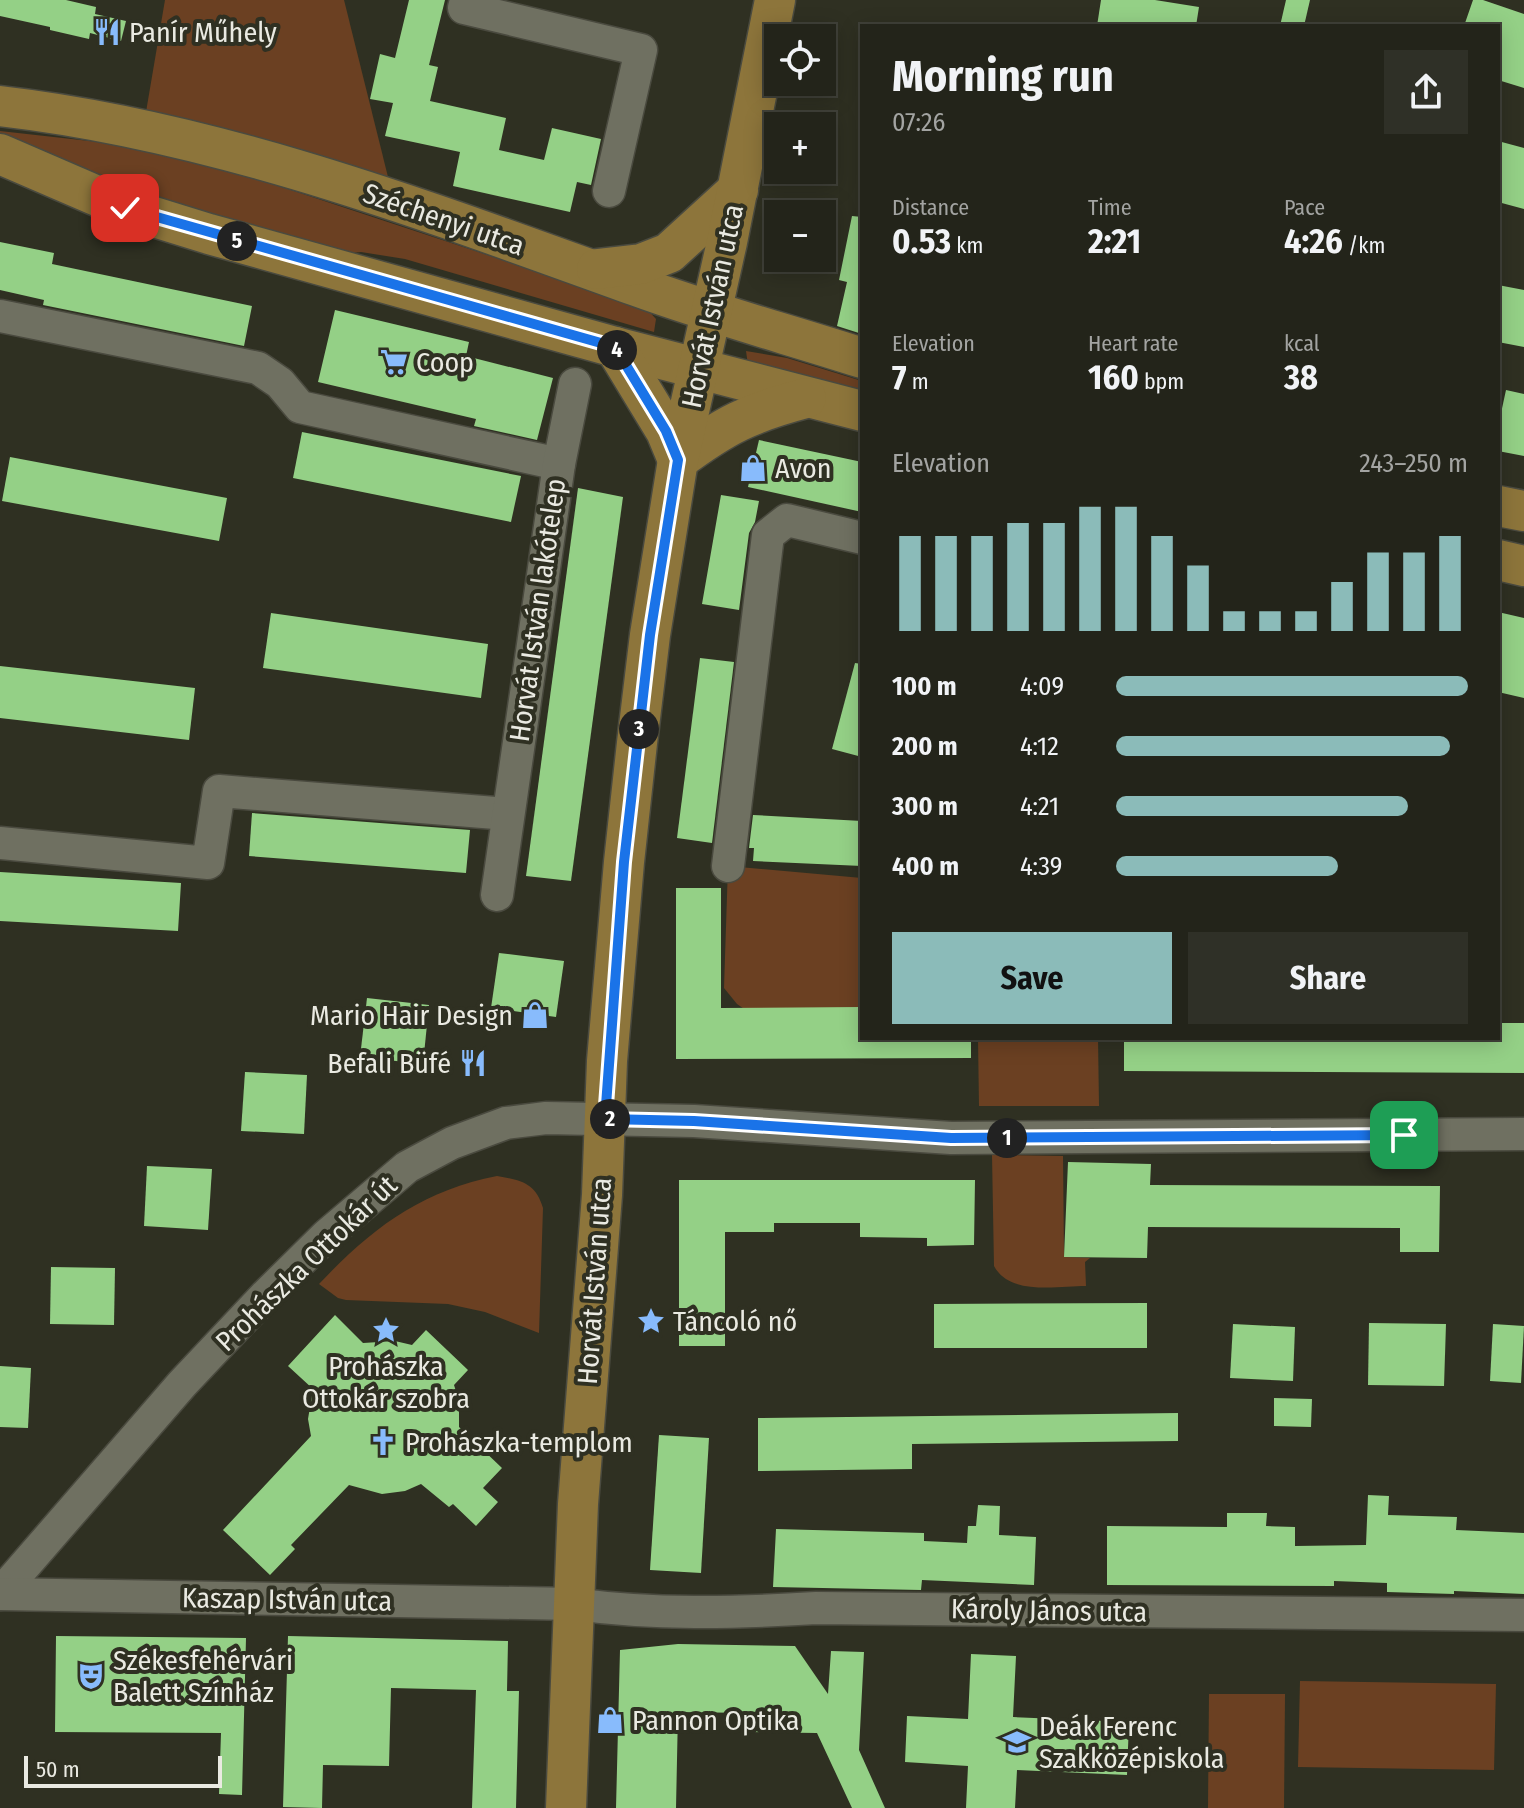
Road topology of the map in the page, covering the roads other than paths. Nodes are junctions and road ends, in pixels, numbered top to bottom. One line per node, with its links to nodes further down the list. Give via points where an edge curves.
1 (466, 0): 6 (street, via 464,8 641,50)
2 (775, 0): 5 (main road, Horvát István utca)
3 (6, 110): 7 (main road, Széchenyi utca, via 144,129 224,149)
4 (0, 154): 10 (main road, via 125,208)
5 (738, 190): 7 (main road, via 669,253 641,264); 8 (main road, Horvát István utca)
6 (609, 191)
7 (594, 270): 8 (main road, Széchenyi utca)
8 (711, 312): 11 (main road, Széchenyi utca); 12 (main road, Horvát István utca)
9 (0, 316): 17 (street, Horvát István lakótelep, via 258,368 300,407)
10 (615, 347): 12 (main road); 16 (main road)
11 (860, 357)
12 (698, 367): 14 (main road); 16 (main road, Horvát István utca)
13 (575, 384): 17 (street)
14 (806, 398): 15 (main road); 16 (main road, via 744,416)
15 (860, 411)
16 (678, 460): 27 (main road, Horvát István utca, via 625,847)
17 (559, 464): 23 (street, Horvát István lakótelep)
18 (1500, 506): 19 (main road)
19 (1524, 511)
20 (860, 538): 25 (street, via 787,520 768,535)
21 (1500, 560): 22 (main road)
22 (1524, 566)
23 (508, 814): 24 (street, via 219,791 208,863); 26 (street, Horvát István lakótelep)
24 (0, 843)
25 (728, 866)
26 (497, 895)
27 (605, 1119): 28 (street, Prohászka Ottokár út, via 951,1138); 29 (street, Prohászka Ottokár út, via 506,1123 452,1143 395,1177 265,1296); 30 (main road, Horvát István utca)
28 (1524, 1134)
29 (0, 1594): 30 (street, Kaszap István utca)
30 (574, 1604): 31 (street, Károly János utca, via 732,1614 816,1608); 32 (main road, Horvát István utca)
31 (1524, 1615)
32 (566, 1808)

